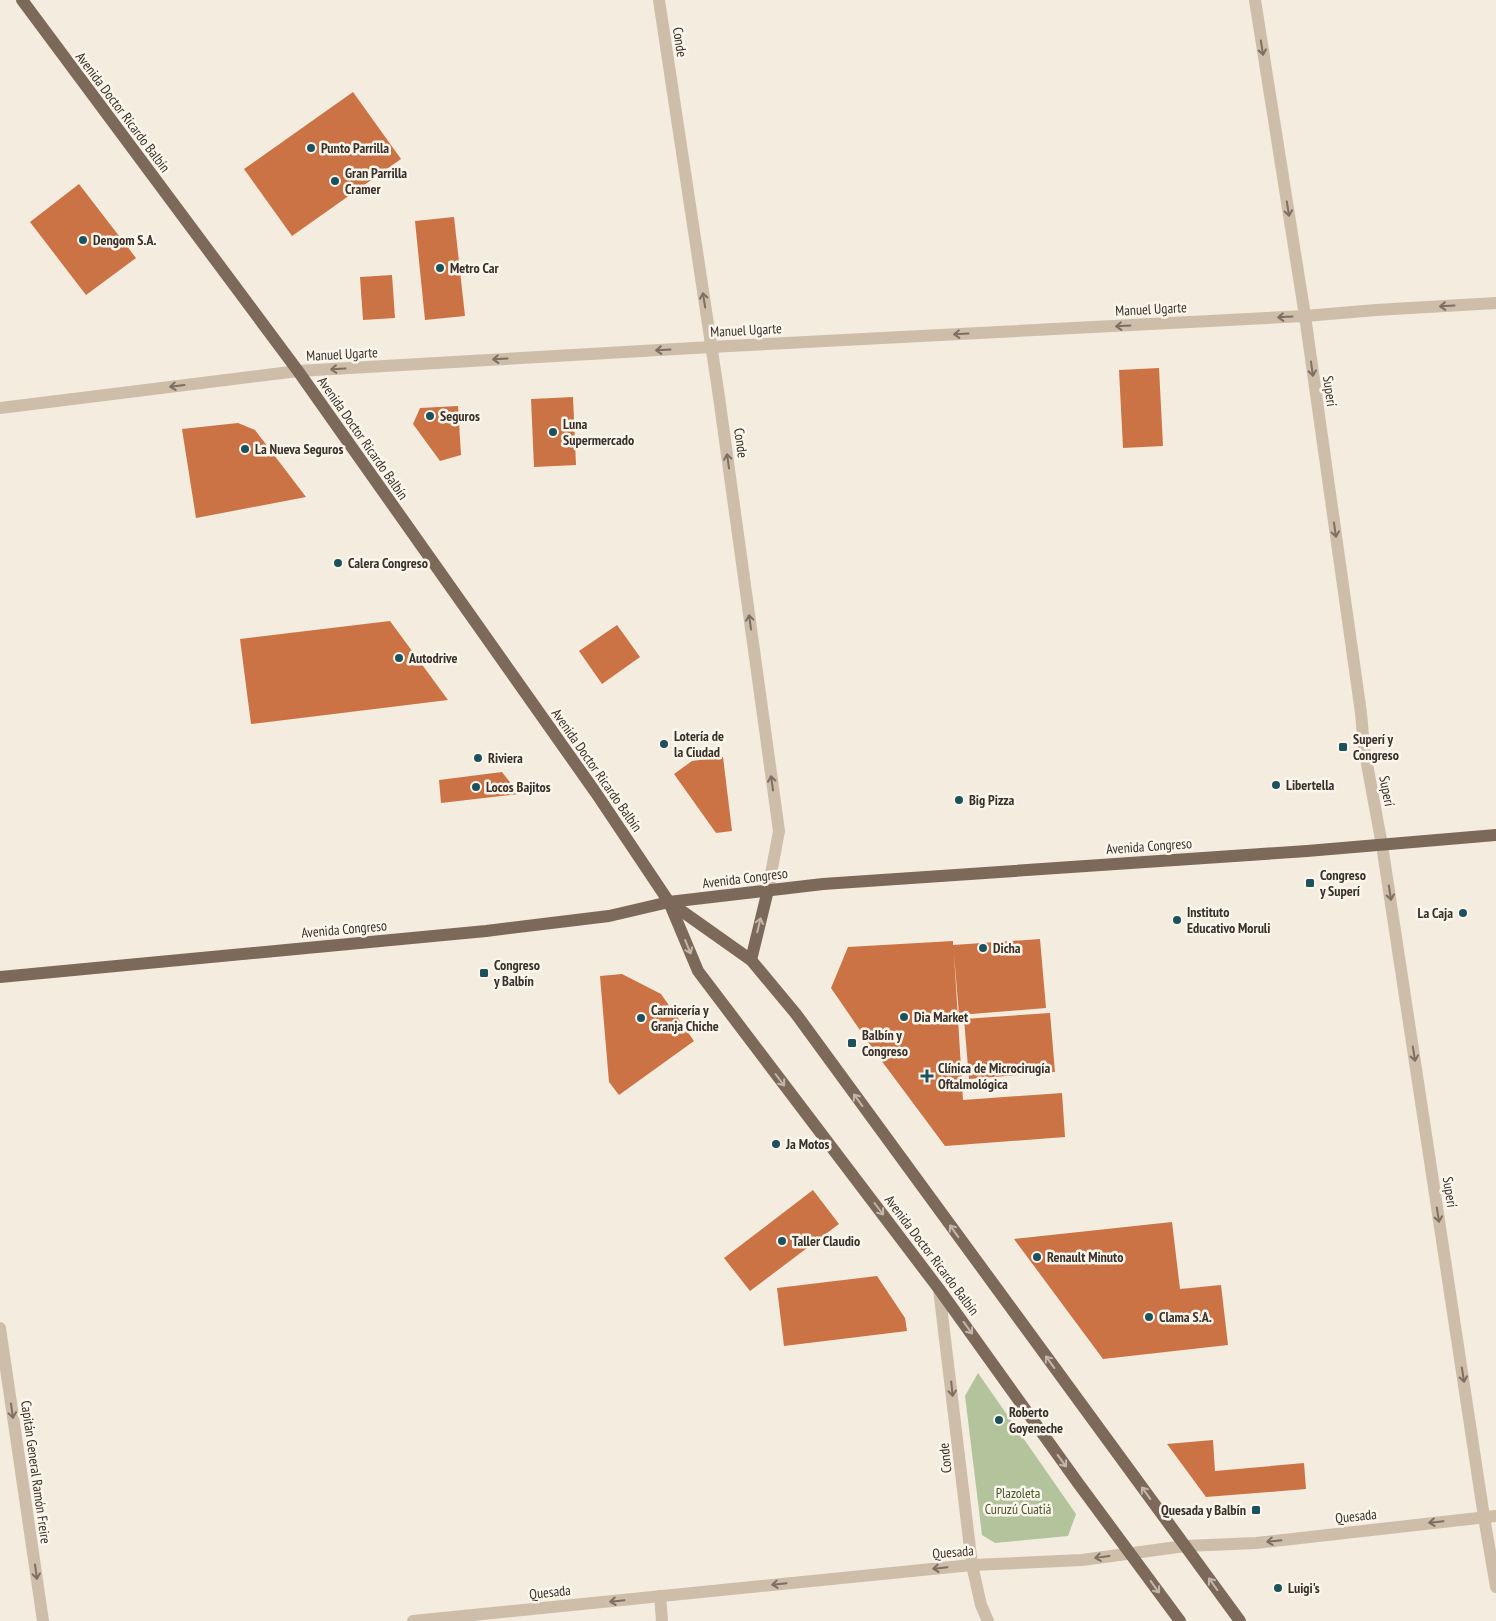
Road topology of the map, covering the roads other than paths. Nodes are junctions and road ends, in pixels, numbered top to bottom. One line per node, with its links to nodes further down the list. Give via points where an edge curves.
1 (22, 0): 7 (main road, Avenida Doctor Ricardo Balbín)
2 (659, 0): 6 (street, Conde, one-way to 2)
3 (1255, 0): 5 (street, Superí, one-way to 5)
4 (1496, 303): 5 (street, Manuel Ugarte, one-way to 5)
5 (1305, 316): 6 (street, Manuel Ugarte, one-way to 6); 10 (street, Superí, one-way to 10, via 1364,748)
6 (711, 347): 7 (street, Manuel Ugarte, one-way to 7); 11 (street, Conde, one-way to 6, via 779,832)
7 (298, 371): 8 (street, Manuel Ugarte, one-way to 8); 12 (main road, Avenida Doctor Ricardo Balbín, via 596,793)
8 (0, 408)
9 (1496, 835): 10 (main road, Avenida Congreso)
10 (1382, 845): 11 (main road, Avenida Congreso); 17 (street, Superí, one-way to 17)
11 (768, 890): 12 (main road, Avenida Congreso); 13 (main road, one-way to 11)
12 (669, 902): 13 (main road, Avenida Doctor Ricardo Balbín); 14 (main road, Avenida Congreso, via 609,916 486,931); 15 (main road, Avenida Doctor Ricardo Balbín, one-way to 15, via 698,971)
13 (751, 960): 18 (main road, Avenida Doctor Ricardo Balbín, one-way to 13, via 796,1014)
14 (0, 977)
15 (939, 1289): 19 (main road, Avenida Doctor Ricardo Balbín, one-way to 19); 20 (street, Conde, one-way to 20)
16 (0, 1328): 23 (street, Capitán General Ramón Freire, one-way to 23)
17 (1490, 1517): 18 (street, Quesada, one-way to 18, via 1256,1542); 21 (street, Superí)
18 (1185, 1546): 19 (street, Quesada); 28 (main road, Avenida Doctor Ricardo Balbín, one-way to 18)
19 (1130, 1553): 20 (street, Quesada, one-way to 20, via 1082,1560); 27 (main road, Avenida Doctor Ricardo Balbín, one-way to 27)
20 (972, 1565): 22 (street, Quesada, one-way to 22); 26 (street, Conde)
21 (1496, 1587)
22 (660, 1596): 24 (street, Quesada, one-way to 24); 25 (street)
23 (43, 1621)
24 (412, 1621)
25 (662, 1621)
26 (988, 1621)
27 (1180, 1621)
28 (1240, 1621)

